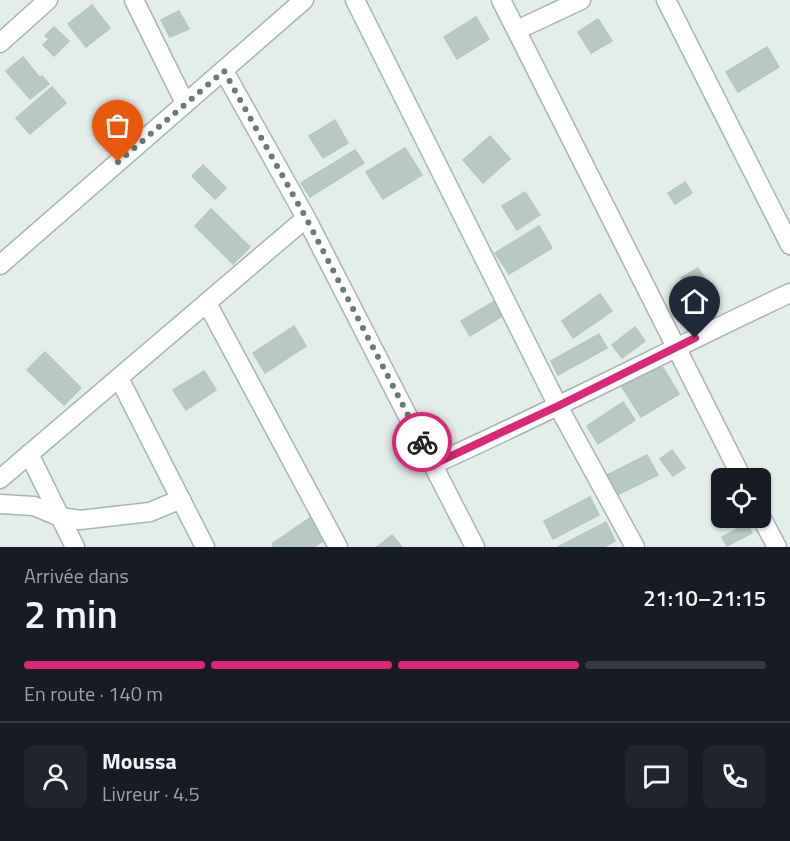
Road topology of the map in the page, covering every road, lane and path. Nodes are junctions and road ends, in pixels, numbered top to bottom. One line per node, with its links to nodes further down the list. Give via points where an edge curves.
1 (134, 0): 11 (street)
2 (304, 0): 10 (street)
3 (355, 0): 19 (street)
4 (501, 0): 8 (street)
5 (581, 0): 8 (street)
6 (666, 0): 13 (street)
7 (44, 2): 9 (street)
8 (517, 30): 17 (street)
9 (0, 43)
10 (224, 71): 11 (street); 12 (street)
11 (186, 103): 14 (street)
12 (306, 218): 16 (street); 21 (street)
13 (790, 245)
14 (0, 265)
15 (790, 293): 17 (street)
16 (207, 303): 18 (street); 30 (street)
17 (676, 347): 19 (street); 22 (street)
18 (119, 378): 20 (street); 24 (street)
19 (558, 406): 21 (street); 32 (street)
20 (29, 454): 23 (street); 26 (street)
21 (434, 464): 31 (street)
22 (737, 468)
23 (0, 479)
24 (181, 499): 26 (street, via 150,512 80,520); 29 (street)
25 (0, 504): 26 (street, via 34,506)
26 (60, 517): 28 (street)
27 (767, 528): 33 (street)
28 (75, 547)
29 (205, 547)
30 (338, 547)
31 (475, 547)
32 (635, 547)
33 (777, 547)

